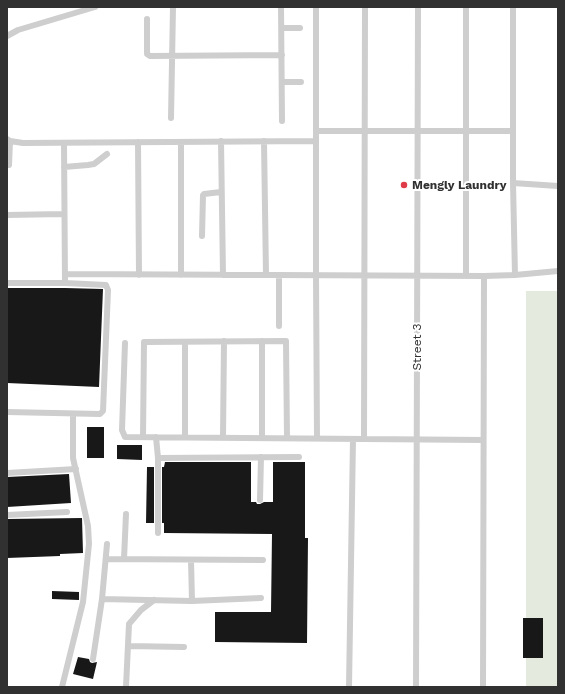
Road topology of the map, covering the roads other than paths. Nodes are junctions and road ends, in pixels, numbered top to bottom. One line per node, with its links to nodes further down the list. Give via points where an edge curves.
1 (95, 7): 12 (street, via 18,30)
2 (172, 7): 14 (street)
3 (281, 7): 10 (street)
4 (316, 7): 19 (street)
5 (365, 7): 20 (street)
6 (418, 7): 21 (street, Street 3)
7 (466, 7): 22 (street)
8 (513, 7): 23 (street)
9 (147, 19): 14 (street, via 147,54)
10 (282, 28): 11 (street); 13 (street)
11 (300, 28)
12 (7, 36)
13 (282, 55): 14 (street); 15 (street)
14 (172, 56): 17 (street)
15 (282, 82): 16 (street); 18 (street)
16 (301, 82)
17 (171, 118)
18 (282, 121)
19 (316, 131): 20 (street); 26 (street)
20 (364, 131): 21 (street); 49 (street)
21 (417, 131): 22 (street); 50 (street, Street 3)
22 (466, 131): 23 (street); 51 (street)
23 (513, 131): 34 (street)
24 (9, 140): 30 (street, via 23,143); 32 (street)
25 (264, 141): 26 (street); 29 (street); 45 (street)
26 (316, 141): 47 (street)
27 (138, 142): 28 (street); 30 (street); 42 (street)
28 (181, 142): 29 (street); 43 (street)
29 (221, 142): 36 (street)
30 (64, 143): 33 (street)
31 (107, 154): 33 (street, via 94,164)
32 (9, 165)
33 (64, 167): 37 (street)
34 (513, 183): 35 (street); 48 (street)
35 (558, 186)
36 (221, 192): 39 (street, via 203,195); 44 (street)
37 (64, 214): 38 (street); 41 (street)
38 (7, 215)
39 (202, 236)
40 (558, 271): 48 (street)
41 (65, 274): 42 (street); 54 (street)
42 (139, 275): 43 (street)
43 (181, 275): 44 (street)
44 (223, 275): 45 (street)
45 (266, 275): 46 (street)
46 (279, 275): 47 (street); 55 (street)
47 (316, 275): 49 (street); 68 (street)
48 (515, 275): 52 (street)
49 (364, 276): 50 (street); 70 (street)
50 (417, 276): 51 (street); 71 (street, Street 3)
51 (466, 276): 52 (street)
52 (484, 276): 72 (street)
53 (7, 282): 54 (street)
54 (65, 283): 61 (street, via 106,285 108,290 103,411 100,414)
55 (279, 326)
56 (262, 341): 58 (street); 66 (street); 67 (street, via 286,341)
57 (185, 342): 58 (street); 62 (street, via 144,342); 64 (street)
58 (224, 342): 65 (street)
59 (125, 343): 62 (street, via 122,430 125,436)
60 (7, 412): 61 (street)
61 (73, 414): 76 (street, via 73,458)
62 (144, 437): 63 (street)
63 (156, 437): 64 (street); 75 (street)
64 (185, 437): 65 (street)
65 (223, 437): 66 (street)
66 (262, 438): 67 (street)
67 (287, 438): 68 (street)
68 (317, 438): 69 (street)
69 (353, 439): 70 (street); 97 (street)
70 (364, 439): 71 (street)
71 (416, 439): 72 (street); 98 (street, Street 3)
72 (483, 440): 99 (street)
73 (261, 457): 74 (street); 75 (street); 78 (street)
74 (299, 457)
75 (158, 458): 82 (street)
76 (76, 469): 77 (street); 95 (street, via 88,526 89,544 83,602)
77 (7, 473)
78 (260, 500)
79 (67, 512): 81 (street)
80 (126, 514): 85 (street)
81 (7, 515)
82 (158, 533)
83 (107, 544): 84 (street)
84 (106, 559): 85 (street); 89 (street)
85 (124, 559): 86 (street)
86 (191, 560): 87 (street); 91 (street)
87 (263, 560)
88 (261, 598): 91 (street)
89 (102, 599): 90 (street); 94 (street)
90 (154, 600): 91 (street); 92 (street, via 129,624)
91 (192, 601)
92 (128, 646): 93 (street); 96 (street)
93 (184, 648)
94 (93, 659)
95 (62, 687)
96 (126, 687)
97 (349, 687)
98 (416, 687)
99 (483, 687)

